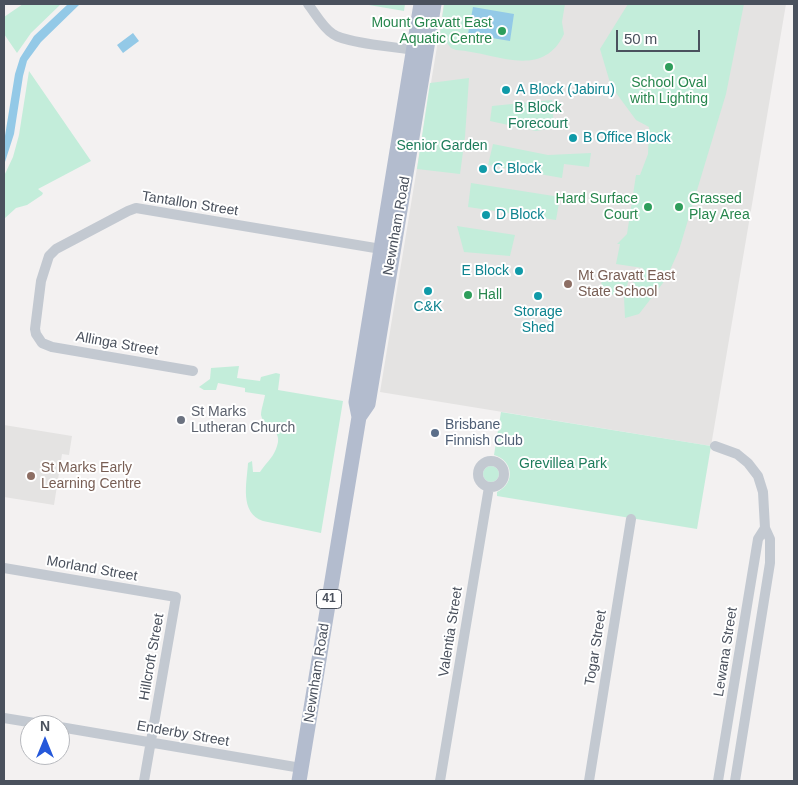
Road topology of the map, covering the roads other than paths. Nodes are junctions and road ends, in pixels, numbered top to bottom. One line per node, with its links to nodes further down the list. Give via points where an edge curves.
1 (308, 4): 4 (street, via 334,35)
2 (421, 4): 4 (main road, Newnham Road / 41)
3 (434, 4): 5 (main road, Newnham Road / 41)
4 (414, 50): 5 (main road, Newnham Road / 41)
5 (387, 250): 6 (street, Tantallon Street, via 132,209 49,256 41,281 35,324); 18 (main road, Newnham Road / 41, via 368,404 359,417)
6 (38, 338): 7 (street, Allinga Street, via 52,347)
7 (193, 371)
8 (715, 446): 11 (street, Lewana Street, via 737,454 758,476 763,492)
9 (489, 487): 20 (street, Valentia Street)
10 (631, 519): 21 (street, Togar Street)
11 (764, 528): 22 (street, Lewana Street, via 758,539); 23 (street, Lewana Street, via 770,539 770,563)
12 (4, 568): 13 (street, Morland Street)
13 (176, 597): 17 (street, Hillcroft Street)
14 (4, 718): 15 (street)
15 (20, 721)
16 (70, 729): 17 (street, Enderby Street)
17 (150, 742): 18 (street, Enderby Street); 19 (street, Hillcroft Street)
18 (300, 775)
19 (144, 781)
20 (440, 781)
21 (589, 781)
22 (718, 781)
23 (735, 781)

